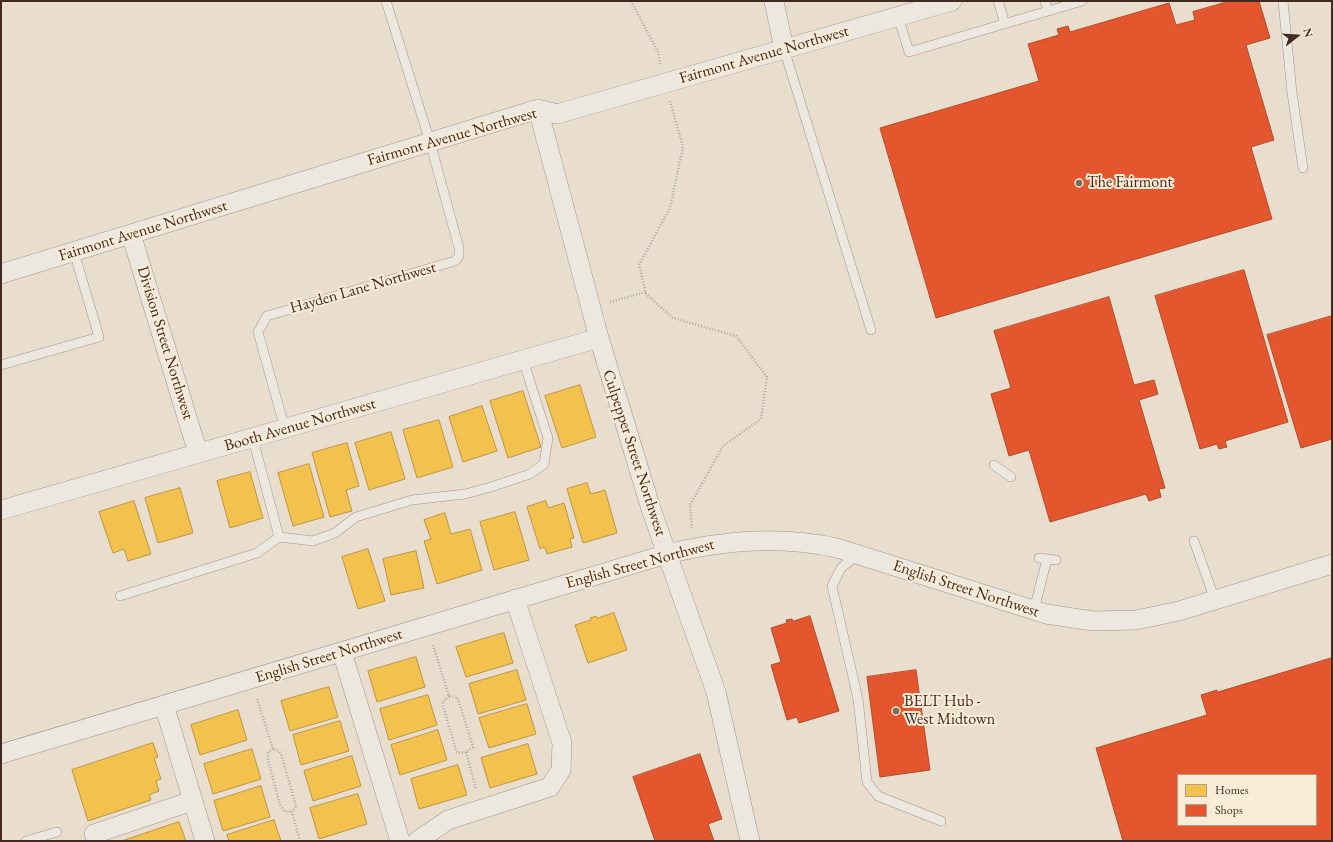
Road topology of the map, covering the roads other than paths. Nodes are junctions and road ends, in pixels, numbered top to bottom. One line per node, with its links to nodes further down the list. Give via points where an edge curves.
1 (386, 1): 13 (lane)
2 (774, 1): 11 (street)
3 (952, 1): 9 (street, Fairmont Avenue Northwest)
4 (998, 1): 10 (lane)
5 (1045, 1): 8 (lane)
6 (1082, 1): 8 (lane)
7 (1283, 1): 14 (lane, via 1292,93)
8 (1048, 11): 10 (lane)
9 (898, 16): 10 (lane, via 909,52); 11 (street, Fairmont Avenue Northwest)
10 (1005, 24)
11 (784, 49): 12 (street, Fairmont Avenue Northwest, via 557,114); 18 (lane)
12 (538, 110): 13 (street, Fairmont Avenue Northwest); 19 (street, Culpepper Street Northwest)
13 (430, 142): 15 (street, Fairmont Avenue Northwest); 22 (lane, Hayden Lane Northwest, via 459,256 455,261 267,316 258,332)
14 (1303, 168)
15 (132, 234): 16 (street, Fairmont Avenue Northwest); 24 (street, Division Street Northwest)
16 (74, 252): 17 (street, Fairmont Avenue Northwest); 21 (lane, via 99,337)
17 (1, 274)
18 (871, 330)
19 (598, 338): 20 (street, Booth Avenue Northwest); 30 (street, Culpepper Street Northwest)
20 (522, 360): 22 (street, Booth Avenue Northwest); 28 (lane, via 548,438 544,464 530,474 465,494 412,500 356,517 335,533 313,541)
21 (1, 366)
22 (285, 429): 23 (street, Booth Avenue Northwest)
23 (253, 439): 24 (street, Booth Avenue Northwest); 28 (lane)
24 (198, 453): 27 (street, Booth Avenue Northwest)
25 (994, 466): 26 (lane)
26 (1011, 477)
27 (1, 510)
28 (279, 537): 34 (lane, via 257,553)
29 (1194, 541): 36 (lane)
30 (667, 554): 31 (street, English Street Northwest, via 692,547 736,541 777,540 812,542); 35 (street, English Street Northwest); 49 (street, Culpepper Street Northwest, via 716,692)
31 (857, 555): 37 (street, English Street Northwest); 42 (lane, via 841,568 832,586 858,699 867,782 878,796)
32 (1047, 559): 37 (lane)
33 (1332, 564): 36 (street, English Street Northwest)
34 (120, 596)
35 (515, 599): 38 (street, English Street Northwest); 48 (street, via 562,743 561,770 550,787 448,820)
36 (1215, 600): 37 (street, English Street Northwest, via 1136,620 1093,621)
37 (1034, 610)
38 (342, 652): 39 (street, English Street Northwest); 47 (street)
39 (164, 705): 40 (street, English Street Northwest); 41 (street)
40 (1, 754)
41 (192, 801): 44 (street); 46 (street)
42 (941, 821)
43 (57, 832): 45 (lane)
44 (94, 834)
45 (26, 841)
46 (205, 841)
47 (400, 841)
48 (417, 841)
49 (750, 841)

